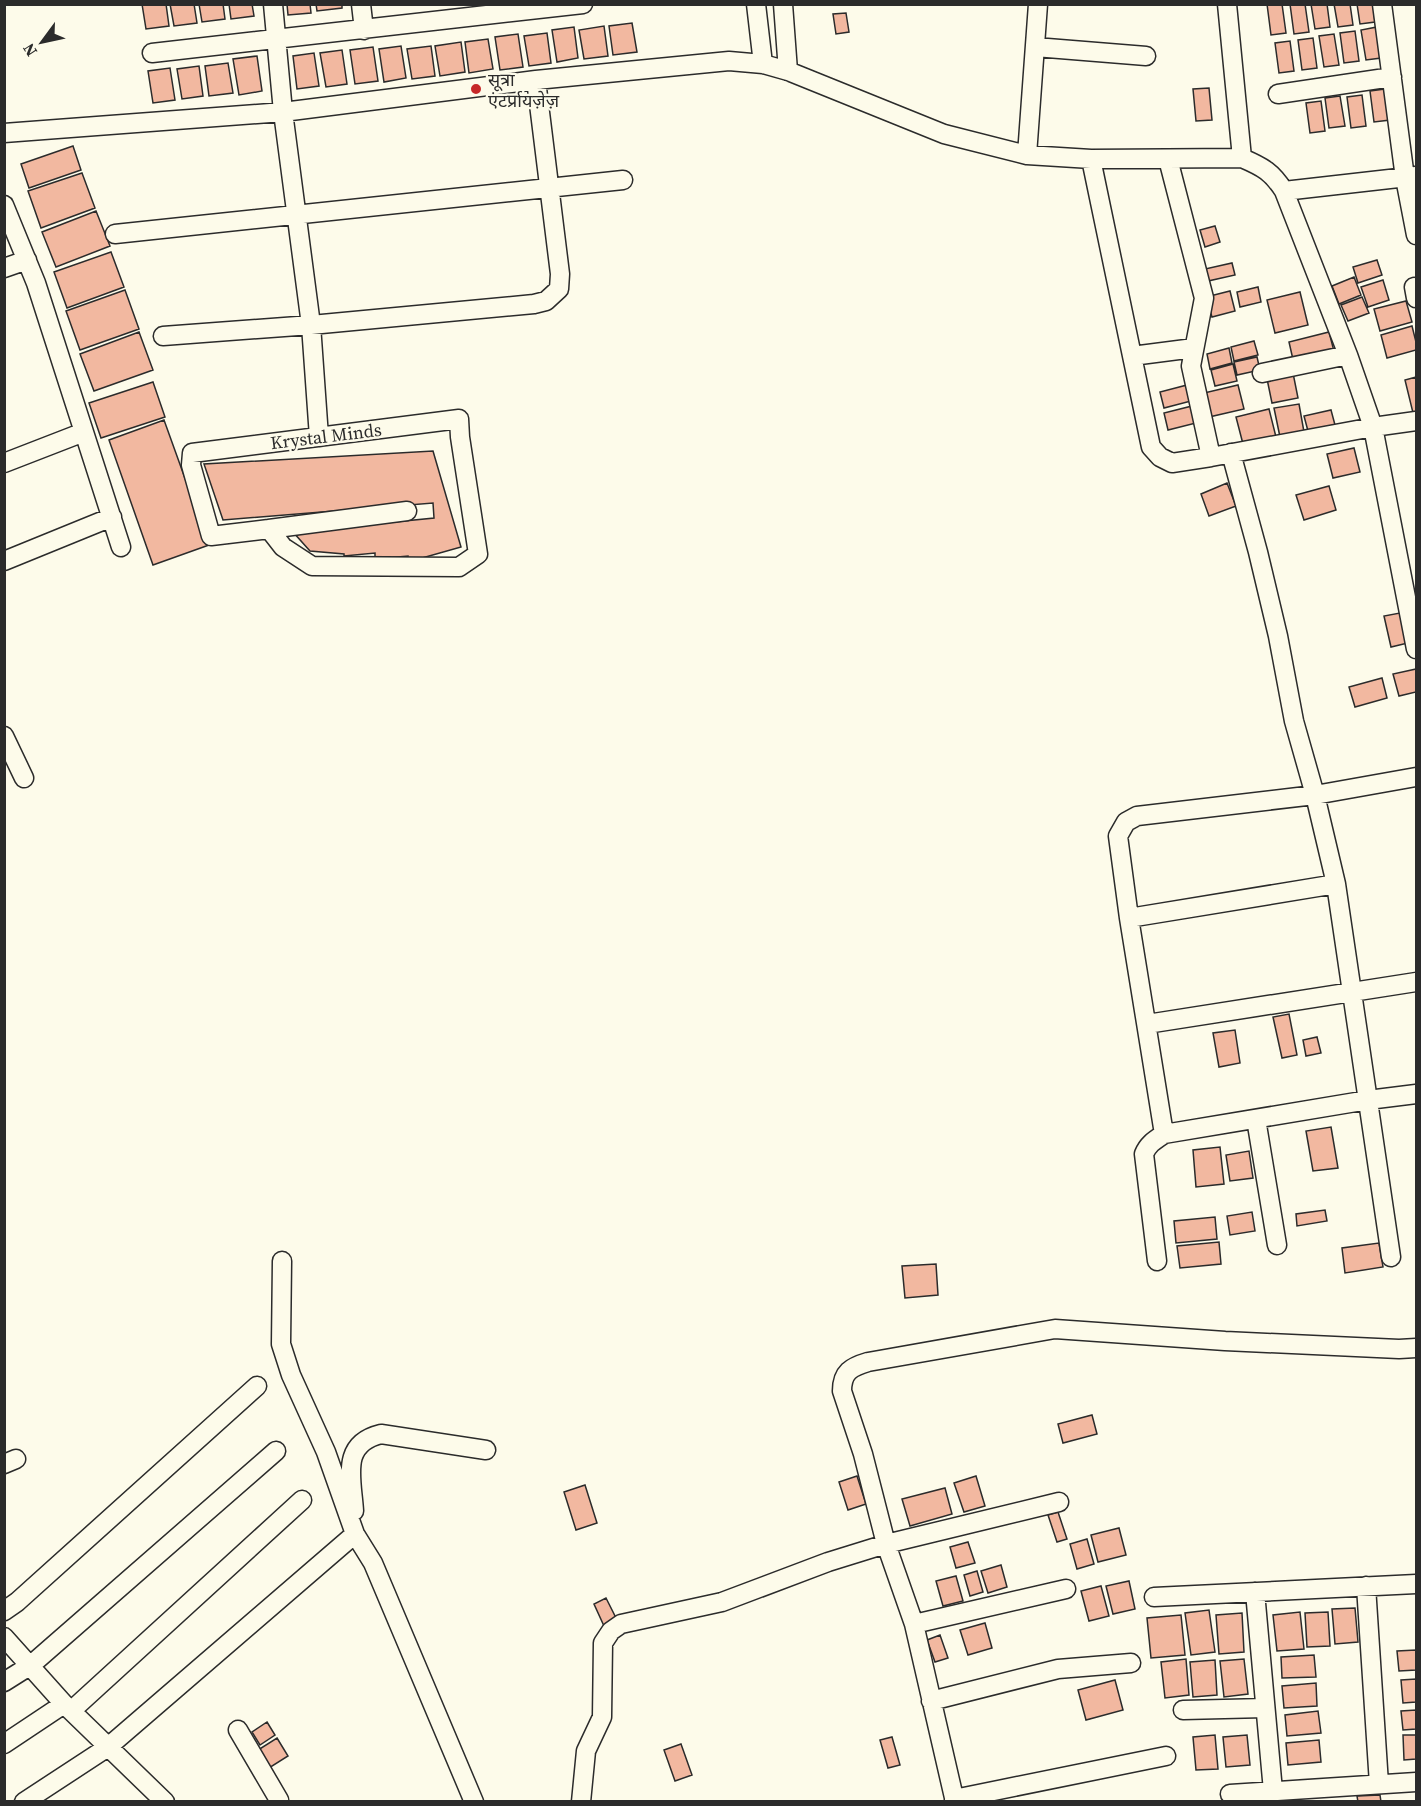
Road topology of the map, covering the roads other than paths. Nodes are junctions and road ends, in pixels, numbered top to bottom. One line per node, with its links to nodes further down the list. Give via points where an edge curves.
1 (273, 4): 10 (street)
2 (361, 4): 9 (street)
3 (583, 4): 9 (street)
4 (756, 4): 14 (street)
5 (783, 4): 15 (street)
6 (1038, 4): 11 (street)
7 (1227, 4): 22 (street)
8 (1382, 4): 16 (street)
9 (364, 30): 10 (street)
10 (277, 39): 12 (street); 19 (street)
11 (1035, 47): 13 (street); 21 (street)
12 (152, 53)
13 (1146, 56)
14 (763, 64): 15 (street); 17 (street, via 729,61)
15 (788, 71): 21 (street, via 944,134)
16 (1392, 77): 18 (street); 25 (street)
17 (536, 80): 19 (street); 27 (street)
18 (1278, 94)
19 (283, 112): 20 (street); 30 (street)
20 (4, 133)
21 (1027, 155): 23 (street)
22 (1242, 158): 24 (street); 28 (street, via 1264,168)
23 (1091, 159): 24 (street); 39 (street)
24 (1168, 159): 37 (street, via 1204,298)
25 (1411, 177): 28 (street); 32 (street)
26 (623, 180): 27 (street)
27 (549, 189): 30 (street); 35 (street, via 560,274 559,289 546,301)
28 (1284, 191): 38 (street)
29 (4, 205): 33 (street)
30 (297, 214): 31 (street); 35 (street)
31 (115, 234)
32 (1416, 235)
33 (27, 260): 34 (street); 43 (street)
34 (4, 268)
35 (311, 325): 36 (street); 44 (street)
36 (163, 336)
37 (1194, 348): 39 (street); 46 (street, via 1191,366)
38 (1348, 355): 40 (street); 42 (street)
39 (1132, 356): 46 (street, via 1152,447 1172,463)
40 (1262, 373)
41 (1416, 421): 42 (street)
42 (1373, 427): 45 (street); 53 (street)
43 (84, 432): 47 (street); 49 (street)
44 (319, 437): 50 (street, Krystal Minds, via 192,453 191,465 211,536); 50 (street, Krystal Minds, via 459,419 478,554 459,567 312,566 283,547)
45 (1231, 453): 46 (street); 57 (street)
46 (1210, 457)
47 (4, 463)
48 (407, 511): 50 (street)
49 (112, 517): 51 (street); 52 (street)
50 (269, 529)
51 (121, 548)
52 (4, 561)
53 (1416, 649)
54 (4, 736): 56 (street)
55 (1416, 777): 57 (street)
56 (24, 778)
57 (1315, 795): 58 (street); 59 (street, via 1149,814 1126,822 1118,836)
58 (1336, 884): 59 (street); 61 (street)
59 (1129, 918): 62 (street)
60 (1416, 982): 61 (street)
61 (1353, 991): 62 (street); 64 (street)
62 (1147, 1024): 66 (street)
63 (1416, 1094): 64 (street)
64 (1368, 1100): 65 (street); 68 (street)
65 (1256, 1119): 66 (street); 67 (street)
66 (1164, 1134): 70 (street, via 1144,1154)
67 (1277, 1245)
68 (1390, 1257)
69 (282, 1261): 77 (street, via 281,1344)
70 (1157, 1262)
71 (1416, 1348): 78 (street, via 1225,1341 1055,1329 855,1366 842,1381 842,1391)
72 (257, 1386): 84 (street)
73 (486, 1450): 77 (street, via 381,1434 368,1437 352,1454)
74 (276, 1451): 88 (street)
75 (302, 1500): 91 (street)
76 (1059, 1502): 78 (street)
77 (355, 1534): 96 (street); 106 (street, via 373,1563)
78 (886, 1544): 85 (street); 107 (street, via 722,1602 621,1624 611,1631 603,1643 602,1718 586,1750)
79 (1416, 1584): 80 (street)
80 (1366, 1586): 82 (street); 99 (street)
81 (1066, 1589): 85 (street)
82 (1255, 1592): 83 (street); 92 (street)
83 (1154, 1597)
84 (4, 1611)
85 (914, 1624): 90 (street)
86 (4, 1637): 88 (street)
87 (1131, 1663): 90 (street, via 1058,1669)
88 (31, 1665): 89 (street); 91 (street)
89 (4, 1682)
90 (931, 1701): 102 (street)
91 (68, 1708): 95 (street); 96 (street)
92 (1265, 1708): 93 (street); 100 (street)
93 (1183, 1710)
94 (238, 1730): 105 (street)
95 (4, 1744)
96 (108, 1747): 103 (street); 104 (street)
97 (1166, 1756): 102 (street)
98 (1416, 1782): 99 (street)
99 (1379, 1784): 100 (street)
100 (1273, 1791): 101 (street)
101 (1230, 1794)
102 (954, 1800)
103 (24, 1802)
104 (165, 1802)
105 (277, 1802)
106 (474, 1802)
107 (581, 1802)

